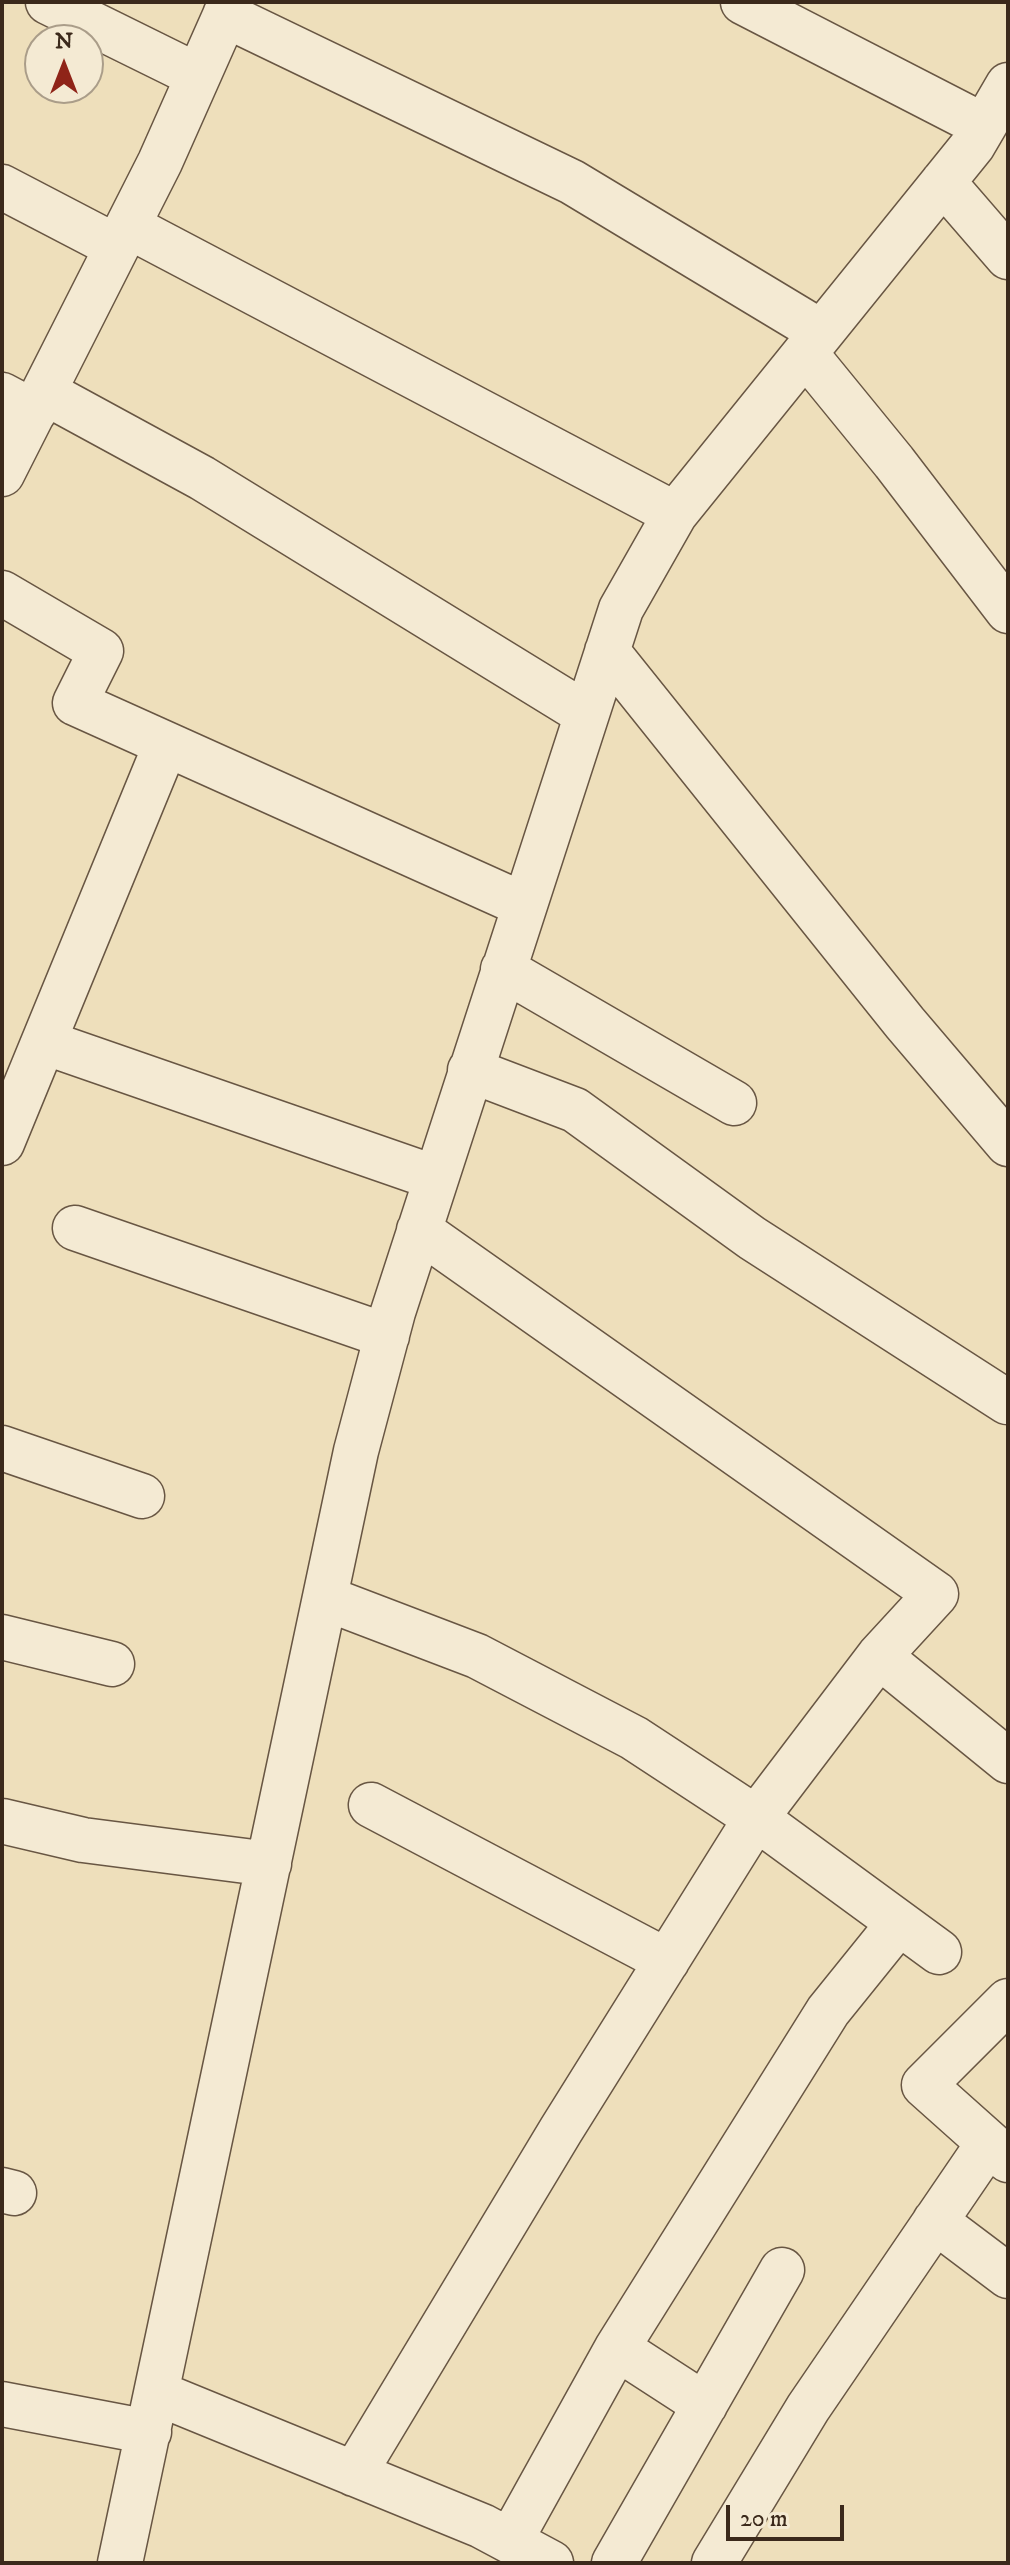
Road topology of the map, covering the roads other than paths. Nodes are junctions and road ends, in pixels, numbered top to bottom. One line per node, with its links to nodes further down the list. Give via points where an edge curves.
1 (48, 2): 4 (street)
2 (743, 2): 6 (street)
3 (228, 9): 4 (street); 11 (street, via 572,182)
4 (198, 76): 9 (street)
5 (1008, 85): 6 (street)
6 (984, 126): 7 (street)
7 (943, 182): 10 (street); 11 (street)
8 (2, 187): 9 (street)
9 (123, 237): 12 (street); 14 (street)
10 (1008, 257)
11 (813, 342): 14 (street); 16 (street, via 894,462)
12 (27, 399): 13 (street); 18 (street, via 202,478)
13 (2, 474)
14 (675, 514): 17 (street, via 621,609)
15 (2, 593): 19 (street, via 101,651 75,703)
16 (1008, 611)
17 (607, 651): 18 (street); 26 (street)
18 (586, 714): 20 (street)
19 (166, 744): 20 (street); 22 (street)
20 (524, 905): 21 (street)
21 (503, 969): 23 (street); 24 (street)
22 (44, 1042): 25 (street); 27 (street)
23 (470, 1070): 27 (street); 31 (street, via 575,1110 752,1238)
24 (734, 1103)
25 (2, 1143)
26 (1008, 1144)
27 (436, 1178): 29 (street)
28 (75, 1228): 30 (street)
29 (419, 1230): 30 (street); 36 (street, via 936,1594)
30 (387, 1336): 34 (street)
31 (1007, 1402)
32 (2, 1448): 33 (street)
33 (142, 1496)
34 (325, 1598): 40 (street, via 477,1656 634,1738); 42 (street)
35 (2, 1637): 37 (street)
36 (879, 1656): 38 (street); 40 (street)
37 (112, 1664)
38 (1008, 1761)
39 (371, 1805): 45 (street)
40 (756, 1818): 43 (street); 45 (street)
41 (2, 1821): 42 (street, via 83,1840)
42 (269, 1864): 54 (street)
43 (899, 1923): 44 (street); 51 (street, via 828,2011)
44 (939, 1952)
45 (667, 1961): 55 (street)
46 (1008, 2001): 47 (street, via 924,2085)
47 (998, 2152): 48 (street)
48 (935, 2221): 50 (street); 60 (street, via 808,2408)
49 (782, 2270): 53 (street)
50 (1008, 2276)
51 (617, 2348): 53 (street); 56 (street)
52 (2, 2404): 54 (street)
53 (705, 2405): 59 (street)
54 (153, 2413): 55 (street); 57 (street)
55 (354, 2474): 56 (street)
56 (510, 2541): 58 (street)
57 (120, 2563)
58 (551, 2563)
59 (614, 2563)
60 (714, 2563)

